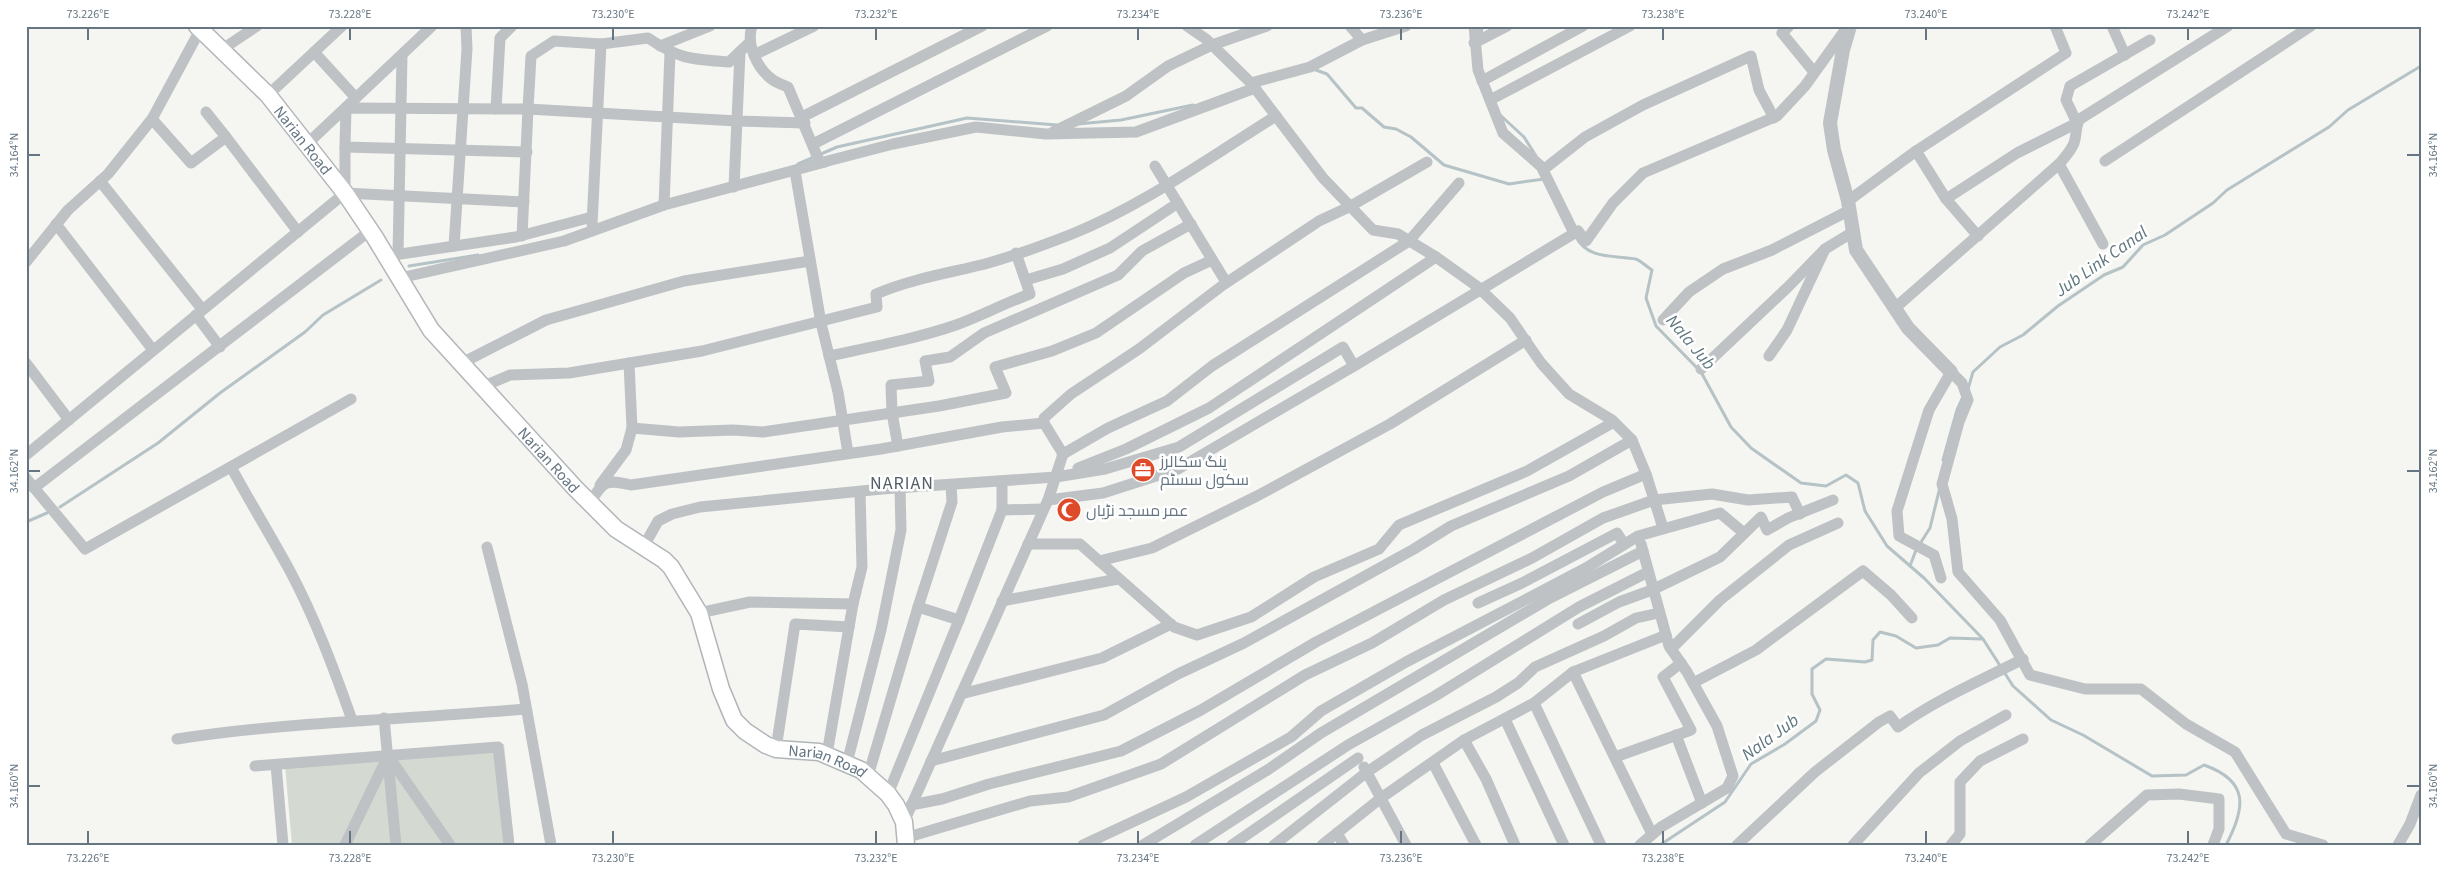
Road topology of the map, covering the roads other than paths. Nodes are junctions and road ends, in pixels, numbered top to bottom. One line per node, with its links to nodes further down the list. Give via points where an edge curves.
1 (257, 26): 33 (street)
2 (342, 26): 34 (street)
3 (432, 26): 38 (street)
4 (466, 26): 48 (street)
5 (512, 26): 49 (street, via 500,38)
6 (710, 26): 32 (street)
7 (752, 26): 28 (street)
8 (814, 26): 39 (street)
9 (982, 26): 57 (street)
10 (1047, 26): 63 (street)
11 (1187, 26): 31 (street)
12 (1267, 26): 31 (street)
13 (1350, 26): 26 (street)
14 (1406, 26): 26 (street)
15 (1474, 26): 29 (street)
16 (1507, 26): 29 (street)
17 (1583, 26): 41 (street)
18 (1630, 26): 45 (street)
19 (1789, 26): 40 (street, via 1782,33)
20 (1849, 26): 40 (street); 87 (street, via 1830,123)
21 (2055, 26): 67 (street, via 2066,54)
22 (2112, 26): 37 (street)
23 (2228, 26): 59 (street, via 2094,109)
24 (2311, 26): 69 (street)
25 (198, 28): 33 (main road, Narian Road); 56 (street)
26 (1362, 40): 42 (street, via 1310,67)
27 (2150, 40): 37 (street)
28 (749, 43): 35 (street); 39 (street)
29 (1474, 43): 41 (street)
30 (601, 44): 32 (street, via 648,38); 50 (street, via 554,42 531,56); 52 (street)
31 (1212, 45): 42 (street); 60 (street, via 1168,66 1126,96)
32 (660, 46): 36 (street)
33 (221, 50): 43 (main road, Narian Road)
34 (314, 52): 43 (street); 44 (street)
35 (740, 52): 36 (street, via 729,62 690,60); 58 (street)
36 (670, 53): 54 (street)
37 (2125, 54): 59 (street, via 2070,86 2066,100)
38 (402, 55): 44 (street); 47 (street)
39 (754, 55): 57 (street, via 772,80 788,87)
40 (1814, 72): 55 (street)
41 (1482, 81): 45 (street)
42 (1253, 85): 53 (street); 60 (street, via 1136,132)
43 (268, 95): 62 (main road, Narian Road)
44 (356, 98): 46 (street)
45 (1490, 100): 74 (street, via 1504,134)
46 (346, 108): 47 (street); 62 (street); 64 (street)
47 (401, 108): 48 (street); 65 (street)
48 (463, 109): 49 (street); 66 (street)
49 (496, 109): 50 (street)
50 (528, 109): 52 (street); 68 (street)
51 (206, 112): 61 (street)
52 (597, 113): 54 (street); 89 (street)
53 (1276, 116): 78 (street); 88 (street)
54 (668, 117): 58 (street); 86 (street)
55 (1774, 118): 74 (street, via 1759,90 1751,56 1643,105 1584,138); 96 (street, via 1643,173 1613,203 1586,241 1578,231)
56 (152, 119): 61 (street, via 191,163); 76 (street)
57 (803, 120): 58 (street); 63 (street)
58 (737, 122): 79 (street)
59 (2077, 123): 72 (street, via 2075,141); 83 (street, via 2017,153)
60 (1046, 134): 70 (street, via 976,128 893,144)
61 (226, 137): 94 (street)
62 (307, 144): 80 (main road, Narian Road)
63 (813, 144): 70 (street, via 820,163)
64 (345, 147): 65 (street); 80 (street)
65 (400, 148): 66 (street); 81 (street)
66 (460, 149): 68 (street); 82 (street)
67 (1916, 151): 83 (street); 87 (street)
68 (527, 152): 84 (street)
69 (2105, 161)
70 (825, 162): 75 (street)
71 (1427, 162): 88 (street)
72 (2060, 164): 98 (street); 100 (street)
73 (1156, 166): 78 (street)
74 (1544, 170): 96 (street)
75 (795, 171): 79 (street); 107 (street)
76 (100, 181): 90 (street); 114 (street)
77 (1459, 183): 99 (street)
78 (1167, 185): 85 (street); 103 (street, via 1072,234)
79 (734, 187): 86 (street)
80 (345, 193): 81 (street); 92 (main road, Narian Road); 94 (street)
81 (400, 196): 82 (street); 104 (street)
82 (457, 198): 84 (street); 101 (street)
83 (1946, 199): 98 (street)
84 (524, 202): 97 (street)
85 (1178, 204): 91 (street); 110 (street, via 1110,248 1063,269)
86 (664, 206): 93 (street)
87 (1849, 206): 95 (street); 115 (street, via 1772,250 1723,269 1688,292)
88 (1349, 207): 99 (street, via 1373,230 1398,234); 111 (street, via 1319,222)
89 (592, 217): 93 (street); 97 (street)
90 (56, 224): 108 (street); 119 (street)
91 (1190, 224): 106 (street); 130 (street, via 1142,251 1118,275 984,333 950,357 925,361 929,381 891,385)
92 (371, 230): 104 (main road, Narian Road); 118 (street)
93 (591, 231): 109 (street, via 564,241)
94 (298, 232): 114 (street)
95 (1853, 232): 102 (street); 113 (street, via 1856,250)
96 (1574, 233): 112 (street)
97 (522, 236): 101 (street)
98 (1978, 236): 113 (street)
99 (1410, 241): 105 (street); 139 (street, via 1212,366 1167,401 1108,428)
100 (2103, 244)
101 (454, 246): 104 (street)
102 (1825, 249): 121 (street, via 1787,330); 126 (street)
103 (1016, 253): 110 (street); 116 (street, via 894,286 876,294 877,306)
104 (392, 255): 109 (main road, Narian Road)
105 (1436, 258): 112 (street); 143 (street, via 1209,408 1126,449)
106 (1212, 260): 111 (street); 130 (street, via 1184,273 1096,333 1052,351 995,367 1006,393)
107 (810, 261): 116 (street); 123 (street, via 684,281 546,320)
108 (26, 262)
109 (400, 278): 123 (main road, Narian Road, via 432,330)
110 (1026, 280): 120 (street, via 1030,294 958,324 925,335)
111 (1226, 282): 134 (street, via 1139,348 1070,394 1047,414)
112 (1480, 290): 117 (street, via 1510,318); 125 (street)
113 (1895, 308): 127 (street, via 1908,328)
114 (199, 312): 118 (street); 119 (street)
115 (1663, 320)
116 (820, 322): 120 (street); 124 (street, via 702,351)
117 (1526, 340): 133 (street, via 1541,363 1569,394); 165 (street, via 1390,424 1258,496 1152,548)
118 (220, 347): 145 (street)
119 (153, 350): 131 (street)
120 (829, 356): 132 (street)
121 (1769, 356)
122 (26, 363): 131 (street)
123 (462, 363): 128 (main road, Narian Road)
124 (629, 363): 128 (street, via 569,373 510,375); 135 (street)
125 (1354, 366): 143 (street, via 1343,347 1179,447 1104,469); 153 (street, via 1178,469 1103,493)
126 (1701, 369)
127 (1951, 372): 167 (street, via 1929,410 1898,511 1899,536 1934,555); 183 (street, via 1962,383 1968,400 1942,484 1952,519 1958,572 2000,620)
128 (484, 386): 152 (main road, Narian Road)
129 (351, 399): 141 (street)
130 (892, 414): 132 (street); 137 (street)
131 (69, 420): 140 (street)
132 (843, 421): 135 (street, via 763,432 679,432); 138 (street)
133 (1614, 422): 136 (street); 178 (street, via 1527,471 1399,525 1379,549 1314,577 1250,617 1197,635)
134 (1044, 423): 137 (street, via 1002,427); 139 (street)
135 (632, 428): 146 (street, via 626,450)
136 (1632, 440): 142 (street); 204 (street, via 1568,476 1452,526 1244,643 1178,674 1104,715)
137 (898, 446): 138 (street)
138 (848, 453): 146 (street, via 631,485 613,480)
139 (1063, 454): 143 (street)
140 (26, 455)
141 (231, 467): 145 (street, via 85,549); 193 (street, via 290,571 334,668)
142 (1646, 474): 150 (street); 215 (street, via 1603,492 1316,642 1201,710 1121,751)
143 (1056, 477): 144 (street); 153 (street)
144 (1002, 482): 147 (street); 154 (street)
145 (30, 483)
146 (600, 485): 152 (street)
147 (951, 485): 148 (street); 173 (street, via 952,502)
148 (900, 488): 149 (street); 205 (street, via 901,530 881,630)
149 (860, 492): 162 (street, via 700,507 658,521); 172 (street, via 862,567)
150 (1654, 500): 155 (street, via 1712,494 1748,500 1792,497); 157 (street); 219 (street, via 1603,518 1532,558 1444,600 1372,643 1305,675 1161,764 1068,796 1030,801)
151 (1833, 500): 155 (street)
152 (590, 503): 162 (main road, Narian Road, via 616,528)
153 (1045, 504): 154 (street); 160 (street)
154 (1002, 510): 177 (street)
155 (1800, 514): 158 (street, via 1767,530 1761,517)
156 (1838, 523): 182 (street, via 1789,544 1720,600)
157 (1663, 528): 158 (street, via 1720,513); 159 (street)
158 (1744, 533): 169 (street, via 1720,556)
159 (1638, 536): 161 (street); 164 (street)
160 (1028, 544): 165 (street, via 1080,544); 170 (street)
161 (1624, 544): 171 (street, via 1617,533); 227 (street, via 1586,568 1406,662 1321,711 1291,737 1186,797)
162 (644, 546): 174 (main road, Narian Road, via 671,567)
163 (487, 547): 189 (street, via 522,684)
164 (1643, 550): 166 (street); 228 (street, via 1550,598 1321,733 1269,769)
165 (1099, 561): 168 (street)
166 (1648, 572): 169 (street); 198 (street, via 1579,606 1435,696)
167 (1941, 578)
168 (1118, 579): 170 (street); 178 (street)
169 (1652, 590): 175 (street); 179 (street, via 1618,602)
170 (1002, 601): 187 (street)
171 (1478, 603)
172 (853, 604): 174 (street, via 750,602); 180 (street)
173 (918, 607): 177 (street); 210 (street)
174 (699, 613): 199 (main road, Narian Road, via 721,689 734,720 745,731)
175 (1659, 613): 181 (street); 209 (street, via 1636,618 1535,667 1496,697 1422,735)
176 (1912, 618): 186 (street, via 1863,571 1756,650)
177 (959, 620): 211 (street)
178 (1171, 624): 187 (street, via 1102,658)
179 (1578, 624)
180 (849, 627): 199 (street, via 795,624); 200 (street)
181 (1666, 636): 182 (street); 185 (street)
182 (1672, 649): 184 (street)
183 (2023, 659): 239 (street, via 1961,688 1898,727 1890,716 1879,722 1815,772); 244 (street, via 2030,675 2085,689 2141,689 2186,724 2235,752 2286,834)
184 (1681, 663): 186 (street); 194 (street, via 1662,676 1691,730)
185 (1573, 672): 188 (street); 202 (street)
186 (1693, 683): 214 (street, via 1717,726 1733,776 1727,788)
187 (961, 694): 204 (street)
188 (1534, 703): 192 (street); 237 (street)
189 (525, 709): 191 (street); 226 (street)
190 (2006, 715): 240 (street, via 1960,741 1919,772)
191 (384, 718): 193 (street); 201 (street)
192 (1505, 719): 197 (street); 236 (street)
193 (352, 720): 195 (street, via 231,730)
194 (1676, 735): 202 (street); 214 (street)
195 (177, 739)
196 (2024, 739): 241 (street, via 1980,761 1960,782 1960,834)
197 (1464, 740): 206 (street); 235 (street, via 1486,779)
198 (1348, 745): 203 (street); 229 (street)
199 (776, 748): 200 (main road, Narian Road)
200 (827, 754): 205 (main road, Narian Road)
201 (388, 756): 207 (street); 222 (street); 223 (street); 224 (street); 225 (street, via 498,747)
202 (1615, 757): 218 (street)
203 (1358, 758): 209 (street); 230 (street)
204 (931, 761): 215 (street)
205 (847, 763): 210 (main road, Narian Road)
206 (1433, 763): 213 (street); 234 (street)
207 (276, 765): 208 (street); 221 (street)
208 (255, 766)
209 (1368, 772): 213 (street); 231 (street)
210 (868, 776): 211 (main road, Narian Road)
211 (888, 794): 216 (main road, Narian Road)
212 (2421, 795): 245 (street)
213 (1381, 798): 217 (street); 233 (street)
214 (1702, 803): 218 (street)
215 (911, 805): 216 (street)
216 (904, 822): 219 (main road, Narian Road)
217 (1337, 833): 220 (street); 232 (street)
218 (1652, 834): 238 (street)
219 (906, 842)
220 (1324, 844)
221 (283, 845)
222 (346, 845)
223 (396, 845)
224 (450, 845)
225 (510, 845)
226 (551, 845)
227 (1083, 845)
228 (1143, 845)
229 (1196, 845)
230 (1232, 845)
231 (1274, 845)
232 (1344, 845)
233 (1406, 845)
234 (1476, 845)
235 (1515, 845)
236 (1564, 845)
237 (1601, 845)
238 (1640, 845)
239 (1736, 845)
240 (1853, 845)
241 (1951, 845)
242 (2090, 845): 243 (street, via 2147,795 2179,794 2218,799 2219,829)
243 (2213, 845)
244 (2323, 845)
245 (2398, 845)

